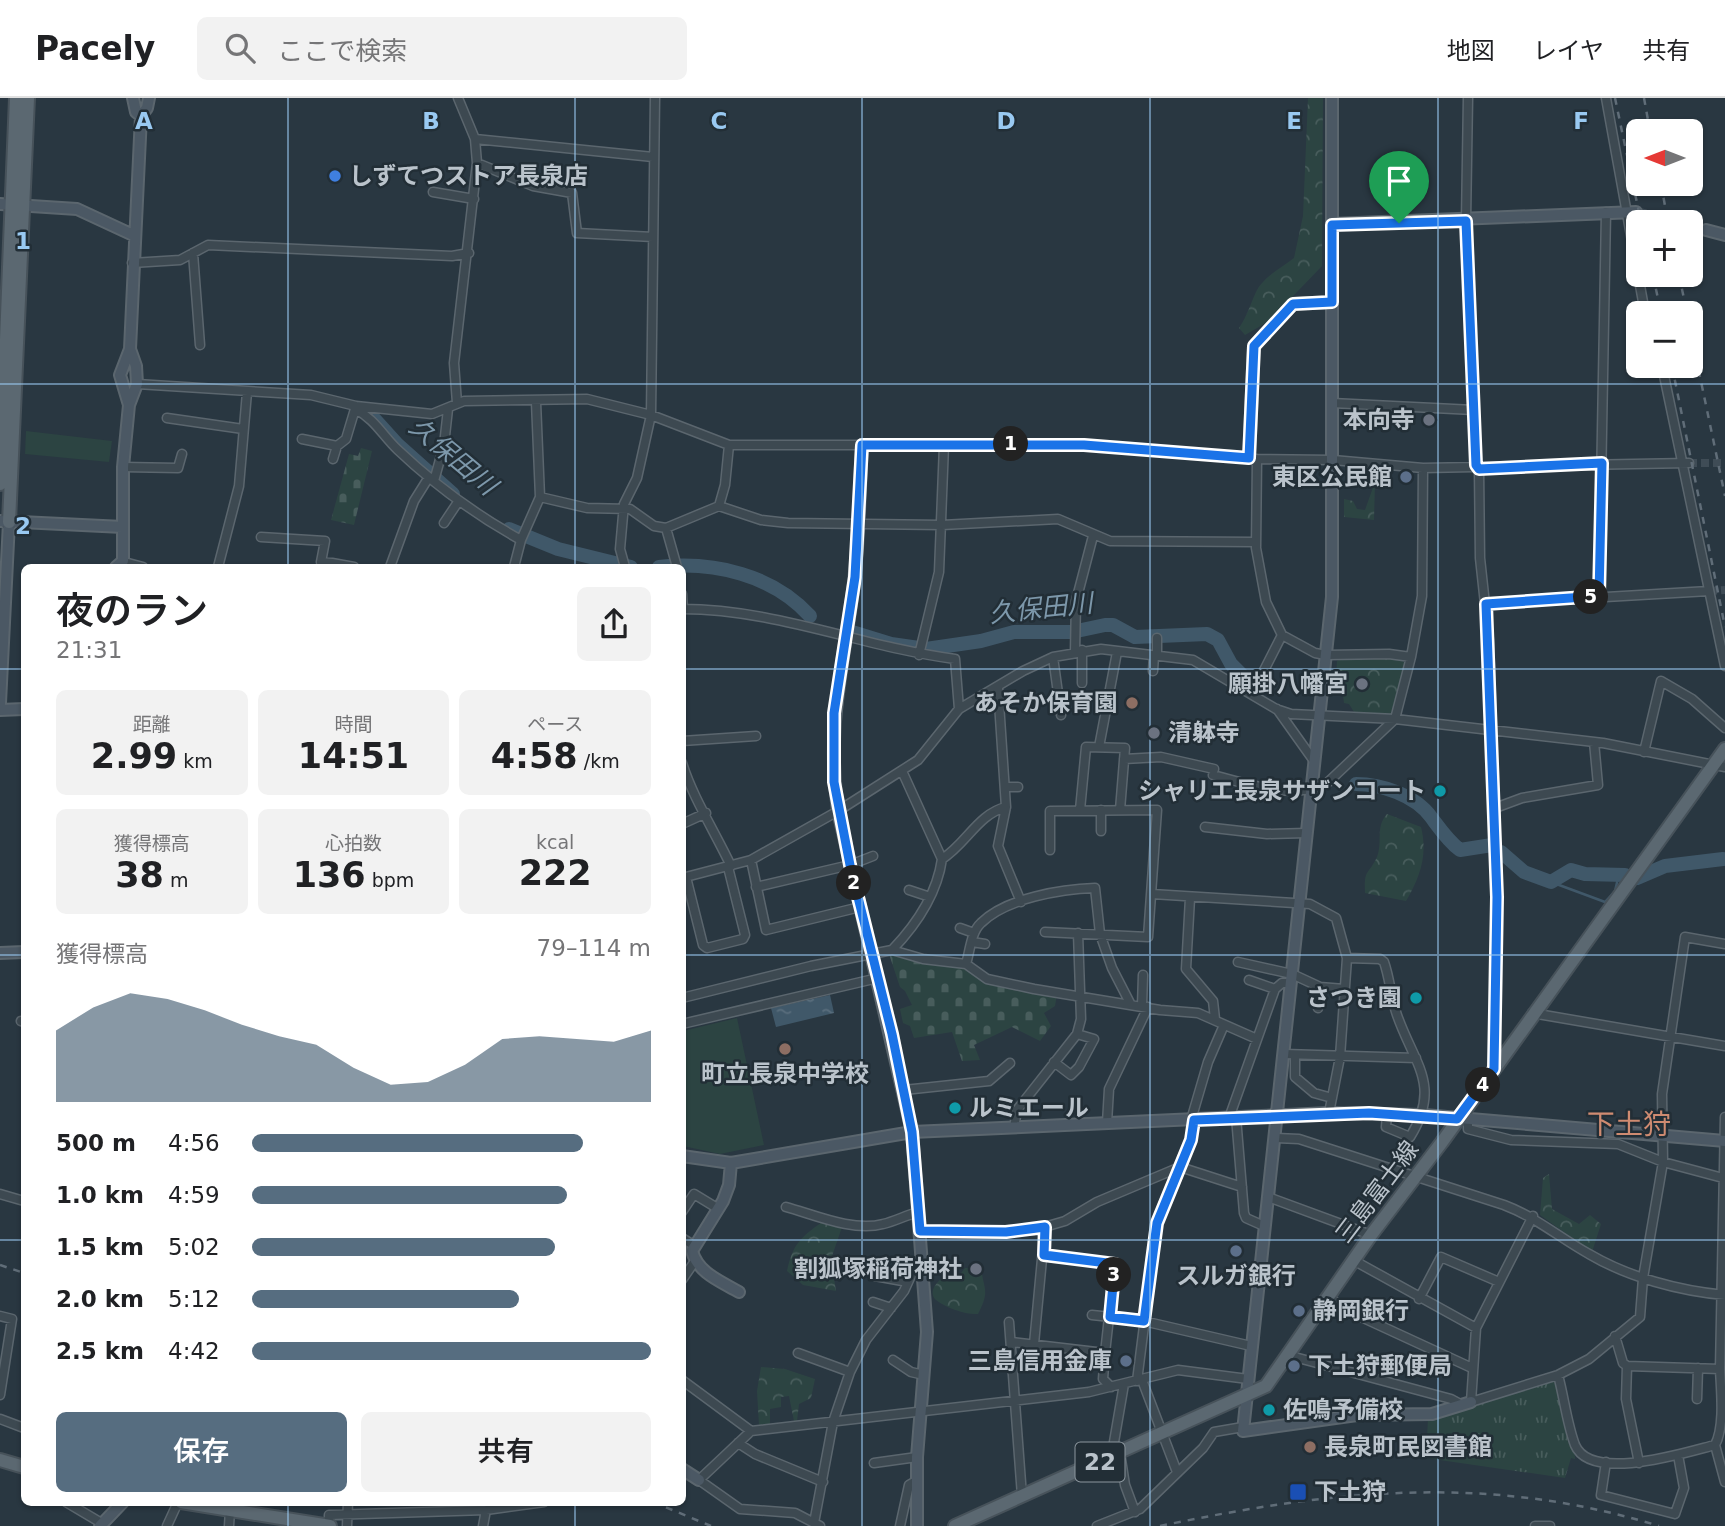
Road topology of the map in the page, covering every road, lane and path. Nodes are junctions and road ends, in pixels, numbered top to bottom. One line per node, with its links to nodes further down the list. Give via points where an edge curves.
1 (16, 98): 16 (main road)
2 (28, 98): 16 (main road)
3 (133, 98): 10 (street)
4 (149, 98): 10 (street)
5 (458, 98): 11 (street)
6 (655, 98): 12 (street)
7 (1332, 98): 21 (street)
8 (1468, 98): 20 (street)
9 (1606, 98): 17 (street)
10 (141, 116): 23 (street)
11 (474, 139): 12 (street); 13 (street)
12 (653, 157): 25 (street)
13 (477, 163): 15 (street); 25 (street, via 533,186 572,193 577,233)
14 (433, 192): 15 (street)
15 (474, 199): 27 (street)
16 (12, 205): 23 (street, via 77,209); 60 (main road); 65 (main road)
17 (1632, 210)
18 (1606, 212): 19 (street); 20 (street); 54 (street)
19 (1626, 212)
20 (1466, 221): 21 (street); 41 (street)
21 (1332, 225): 29 (street)
22 (1706, 230): 24 (street)
23 (133, 235): 28 (street)
24 (1725, 235)
25 (653, 237): 42 (street)
26 (193, 253): 27 (street, via 208,245 452,256); 28 (street, via 180,260); 30 (street)
27 (469, 253): 37 (street, via 454,363)
28 (132, 263): 31 (street)
29 (1332, 302): 36 (street); 52 (street, via 1293,304 1254,346)
30 (200, 345)
31 (130, 349): 33 (street); 38 (street, via 120,374)
32 (1665, 378): 55 (street)
33 (137, 384): 34 (street); 38 (street)
34 (247, 392): 39 (street, via 311,395); 44 (street)
35 (536, 402): 37 (street); 42 (street, via 587,399); 61 (street)
36 (1332, 402): 41 (street); 53 (street)
37 (457, 403): 40 (street)
38 (129, 405): 56 (street)
39 (356, 408): 40 (street, via 432,414); 49 (street, via 346,439); 59 (street, via 396,449)
40 (448, 409): 59 (street)
41 (1474, 410): 58 (street)
42 (651, 415): 46 (street); 64 (street, via 637,478)
43 (167, 418): 44 (street)
44 (243, 429): 76 (street, via 240,486)
45 (302, 439): 49 (street)
46 (729, 444): 47 (street); 63 (street)
47 (862, 445): 48 (street); 68 (street)
48 (944, 445): 52 (street, via 1084,445); 67 (street)
49 (337, 446): 51 (street)
50 (182, 454): 56 (street, via 178,468)
51 (333, 459)
52 (1253, 459): 53 (street); 74 (street)
53 (1333, 460): 57 (street); 93 (street, via 1332,597)
54 (1602, 463): 55 (street); 58 (street); 83 (street)
55 (1685, 463): 82 (street)
56 (123, 467): 69 (street)
57 (1423, 468): 58 (street); 95 (street, via 1422,596)
58 (1479, 469): 84 (street, via 1480,558)
59 (433, 477): 62 (street); 78 (street, via 414,502)
60 (0, 484)
61 (540, 497): 64 (street, via 587,508); 71 (street)
62 (458, 502): 66 (street); 71 (street)
63 (719, 506): 68 (street, via 771,522); 70 (street)
64 (624, 507): 70 (street, via 654,526); 80 (street, via 620,549)
65 (5, 521): 69 (street); 101 (street)
66 (444, 523)
67 (942, 525): 68 (street); 72 (street, via 1058,519); 89 (street, via 939,572)
68 (858, 526): 87 (street)
69 (123, 527): 75 (street)
70 (666, 528): 81 (street)
71 (523, 536): 79 (street)
72 (1093, 536): 74 (street, via 1110,541); 90 (street, via 1076,601 1074,631)
73 (261, 537): 77 (street, via 325,541 321,562)
74 (1255, 542): 86 (street, via 1266,602)
75 (124, 564)
76 (219, 564)
77 (328, 564)
78 (391, 564)
79 (515, 564)
80 (624, 564)
81 (676, 564)
82 (1709, 591): 83 (street); 96 (street)
83 (1599, 596): 84 (street)
84 (1486, 604): 110 (street)
85 (686, 609): 87 (street, via 782,620)
86 (1282, 635): 93 (street); 100 (street)
87 (845, 638): 89 (street); 131 (street, via 832,736)
88 (1157, 638): 92 (street)
89 (920, 651): 103 (street, via 954,659)
90 (1079, 651): 91 (street); 94 (street); 98 (street)
91 (1117, 652): 92 (street); 114 (street)
92 (1155, 655): 97 (street); 100 (street, via 1198,661)
93 (1326, 656): 95 (street); 106 (street)
94 (1053, 657): 99 (street); 107 (street)
95 (1411, 657): 108 (street)
96 (1725, 666)
97 (1153, 671)
98 (1082, 683)
99 (998, 688): 103 (street); 123 (street)
100 (1252, 694): 104 (street)
101 (0, 703)
102 (21, 709): 105 (street)
103 (959, 709): 121 (street, via 929,748)
104 (1277, 709): 106 (street); 118 (street)
105 (0, 710)
106 (1319, 714): 108 (street); 118 (street)
107 (1061, 715)
108 (1395, 719): 110 (street); 125 (street, via 1325,785)
109 (1725, 727): 116 (street, via 1661,681)
110 (1493, 730): 113 (street); 127 (street)
111 (756, 736): 112 (street)
112 (686, 741)
113 (1594, 742): 116 (street); 127 (street, via 1598,785 1522,798)
114 (1098, 747): 117 (street, via 1125,748); 128 (street, via 1086,747)
115 (1725, 749): 119 (main road, 三島富士線 / 22)
116 (1644, 752): 119 (street)
117 (1124, 759): 125 (street, via 1161,757 1269,789); 130 (street)
118 (1314, 761): 125 (street)
119 (1711, 766): 120 (street); 179 (main road, 三島富士線 / 22)
120 (1725, 767)
121 (902, 771): 131 (street); 139 (street)
122 (686, 785): 132 (street)
123 (1006, 787): 124 (street); 126 (street)
124 (1017, 787)
125 (1310, 791): 136 (street)
126 (1006, 807): 139 (street, via 990,812); 150 (street, via 999,846)
127 (1495, 808): 192 (street)
128 (1080, 810): 129 (street); 137 (street, via 1050,811)
129 (1101, 810): 130 (street); 135 (street)
130 (1120, 810): 147 (street, via 1157,810)
131 (838, 811): 140 (street); 141 (street)
132 (706, 813): 133 (street); 142 (street)
133 (686, 822)
134 (1205, 827): 136 (street)
135 (1101, 831)
136 (1306, 833): 151 (street)
137 (1050, 850)
138 (873, 856): 141 (street)
139 (942, 859): 148 (street)
140 (751, 860): 142 (street); 145 (street)
141 (850, 865): 145 (street); 152 (street)
142 (729, 866): 143 (street); 144 (street, via 743,939 707,948 703,945)
143 (686, 877)
144 (686, 885)
145 (756, 887): 152 (street, via 766,930)
146 (909, 890): 148 (street)
147 (1152, 894): 149 (street); 156 (street, via 1148,937)
148 (930, 897): 160 (street)
149 (1190, 898): 151 (street); 180 (street, via 1186,969 1213,1002)
150 (1021, 902): 156 (street, via 1042,894 1095,888); 157 (street, via 981,923)
151 (1298, 903): 164 (street, via 1334,915); 169 (street)
152 (860, 907): 163 (street)
153 (960, 928): 157 (street)
154 (1045, 932): 155 (street)
155 (1078, 933): 156 (street); 175 (street)
156 (1100, 934): 176 (street)
157 (973, 937): 158 (street); 166 (street)
158 (985, 944)
159 (1725, 944): 184 (street, via 1685,937)
160 (892, 950): 163 (street); 166 (street)
161 (21, 952): 162 (street)
162 (0, 953)
163 (871, 953): 168 (street); 174 (street)
164 (1346, 958): 173 (street); 189 (street, via 1384,962 1396,1014)
165 (1238, 962): 169 (street)
166 (967, 964): 175 (street, via 988,979)
167 (1143, 975): 177 (street)
168 (878, 978): 181 (street); 193 (street)
169 (1291, 978): 171 (street); 172 (street); 187 (street)
170 (1249, 980): 172 (street)
171 (1320, 987): 173 (street); 178 (street)
172 (1275, 989): 185 (street)
173 (1344, 989): 188 (street)
174 (686, 997)
175 (1080, 998): 176 (street); 183 (street)
176 (1130, 1003): 177 (street)
177 (1145, 1006): 180 (street); 203 (street, via 1109,1089)
178 (1318, 1008)
179 (1532, 1013): 184 (street); 192 (main road, 三島富士線 / 22)
180 (1215, 1019): 182 (street)
181 (686, 1023)
182 (1224, 1025): 185 (street); 202 (street)
183 (1077, 1034): 190 (street); 190 (street, via 1094,1039 1079,1067 1071,1075)
184 (1669, 1036): 186 (street); 207 (street, via 1662,1094)
185 (1257, 1039): 200 (street)
186 (1725, 1046)
187 (1290, 1054): 188 (street); 194 (street, via 1295,1077 1314,1093); 198 (street)
188 (1340, 1057): 189 (street); 194 (street)
189 (1416, 1058): 197 (street, via 1426,1081)
190 (1054, 1062): 204 (street, via 1017,1110)
191 (1010, 1063): 193 (street, via 989,1081)
192 (1494, 1069): 201 (main road, 三島富士線 / 22)
193 (904, 1090): 205 (street)
194 (1332, 1098): 195 (street)
195 (1329, 1113): 196 (street); 198 (street)
196 (1387, 1114): 197 (street); 197 (street, via 1386,1127 1409,1137)
197 (1424, 1115): 201 (street)
198 (1278, 1116): 200 (street); 206 (street)
199 (1725, 1116): 208 (street)
200 (1233, 1118): 202 (street); 215 (street)
201 (1462, 1119): 207 (street); 210 (street, via 1470,1131 1511,1140 1618,1144); 213 (main road, 三島富士線 / 22)
202 (1192, 1120): 203 (street); 212 (street, via 1191,1140)
203 (1107, 1123): 204 (street)
204 (1014, 1128): 205 (street)
205 (912, 1132): 211 (street); 223 (street)
206 (1276, 1138): 213 (street, via 1299,1139); 218 (street)
207 (1664, 1138): 208 (street); 210 (street)
208 (1725, 1141): 214 (street)
209 (686, 1157): 211 (street)
210 (1663, 1162): 214 (street); 237 (street)
211 (731, 1163): 222 (street, via 729,1185)
212 (1180, 1167): 215 (street); 226 (street); 249 (street, via 1157,1223)
213 (1416, 1175): 224 (street); 228 (main road, 三島富士線 / 22)
214 (1723, 1178): 217 (street)
215 (1242, 1186): 225 (street, via 1246,1218)
216 (0, 1194): 219 (street)
217 (1724, 1195): 241 (street)
218 (1268, 1197): 225 (street); 228 (street)
219 (21, 1200)
220 (686, 1206): 222 (street, via 694,1194)
221 (786, 1207): 223 (street, via 851,1224 884,1224)
222 (717, 1208): 230 (street)
223 (919, 1212): 227 (street)
224 (1533, 1216): 237 (street, via 1590,1255); 239 (street)
225 (1264, 1226): 256 (street)
226 (1045, 1227): 227 (street, via 1006,1232); 231 (street)
227 (920, 1231): 234 (street)
228 (1371, 1235): 232 (main road, 三島富士線 / 22)
229 (686, 1240): 230 (street)
230 (693, 1245): 233 (street)
231 (1044, 1255): 248 (street, via 1115,1264); 255 (street)
232 (1353, 1260): 242 (main road, 三島富士線 / 22); 243 (street)
233 (695, 1261): 235 (street); 240 (street)
234 (923, 1265): 238 (street, via 914,1269); 266 (street)
235 (686, 1274)
236 (876, 1276): 238 (street)
237 (1643, 1278): 241 (street); 252 (street, via 1643,1312)
238 (908, 1282): 245 (street)
239 (1499, 1282): 243 (street, via 1441,1257); 251 (street)
240 (739, 1292)
241 (1723, 1295): 254 (street)
242 (1326, 1297): 259 (main road, 三島富士線 / 22); 262 (street)
243 (1419, 1299): 251 (street)
244 (873, 1302): 245 (street)
245 (891, 1308): 265 (street, via 866,1340)
246 (1092, 1315): 248 (street)
247 (0, 1316): 273 (street, via 12,1320)
248 (1110, 1317): 249 (street); 258 (street)
249 (1144, 1321): 256 (street); 269 (street)
250 (1009, 1322): 253 (street)
251 (1476, 1328): 262 (street)
252 (1615, 1336): 261 (street); 267 (street, via 1589,1359)
253 (1012, 1342): 255 (street); 276 (street)
254 (1724, 1343): 264 (street)
255 (1034, 1344): 258 (street)
256 (1251, 1346): 268 (street)
257 (798, 1353): 265 (street)
258 (1105, 1353): 272 (street, via 1103,1379)
259 (1287, 1355): 274 (main road, 三島富士線 / 22, via 1266,1386); 277 (street)
260 (893, 1360): 266 (street)
261 (1627, 1366): 263 (street); 293 (street, via 1626,1399)
262 (1472, 1368): 277 (street)
263 (1698, 1368): 264 (street); 275 (street)
264 (1720, 1369): 285 (street)
265 (850, 1372): 280 (street)
266 (925, 1375): 278 (street)
267 (1558, 1376): 277 (street); 291 (street, via 1576,1446 1584,1455)
268 (1248, 1379): 269 (street, via 1178,1370); 274 (street)
269 (1139, 1380): 271 (street); 284 (street)
270 (686, 1383): 283 (street)
271 (1124, 1384): 272 (street); 287 (street, via 1114,1442)
272 (1111, 1387): 276 (street)
273 (0, 1395)
274 (1246, 1397): 282 (street); 284 (main road, 三島富士線 / 22)
275 (1697, 1399)
276 (1017, 1402): 278 (street); 301 (street)
277 (1467, 1404): 282 (street, via 1432,1414 1357,1415 1243,1431)
278 (922, 1412): 280 (street); 289 (street)
279 (0, 1419): 281 (street)
280 (833, 1422): 283 (street); 299 (street)
281 (21, 1427)
282 (1243, 1427): 295 (street, via 1214,1432)
283 (751, 1431): 286 (street)
284 (1161, 1435): 287 (main road, 三島富士線 / 22); 295 (street)
285 (1720, 1441): 288 (street); 300 (street)
286 (738, 1443): 297 (street); 299 (street)
287 (1119, 1453): 301 (main road, 三島富士線 / 22); 310 (street)
288 (1678, 1455): 291 (street, via 1684,1488 1675,1514 1601,1495); 293 (street)
289 (917, 1457): 292 (street); 298 (street)
290 (0, 1460): 294 (main road)
291 (1606, 1462): 293 (street)
292 (874, 1463)
293 (1639, 1463)
294 (21, 1466)
295 (1177, 1472): 310 (street)
296 (686, 1475): 297 (street)
297 (699, 1480): 314 (street, via 740,1509 795,1513)
298 (916, 1481): 321 (street, via 909,1485); 322 (street)
299 (823, 1482): 314 (street)
300 (1725, 1482)
301 (1022, 1496): 323 (main road, 三島富士線 / 22)
302 (72, 1506): 315 (street)
303 (119, 1506): 315 (street)
304 (177, 1506): 316 (street)
305 (348, 1506): 311 (street)
306 (451, 1506): 309 (street); 311 (street)
307 (514, 1506): 309 (street)
308 (222, 1507): 312 (main road); 317 (street)
309 (485, 1510): 320 (street)
310 (1135, 1512): 324 (street)
311 (348, 1515): 318 (street, via 329,1515); 319 (street)
312 (272, 1522): 313 (main road)
313 (299, 1524): 318 (main road)
314 (817, 1524)
315 (102, 1525)
316 (167, 1526)
317 (229, 1526)
318 (329, 1526)
319 (347, 1526)
320 (483, 1526)
321 (900, 1526)
322 (917, 1526)
323 (955, 1526)
324 (1097, 1526)
325 (1536, 1526): 326 (street)
326 (1550, 1526)

